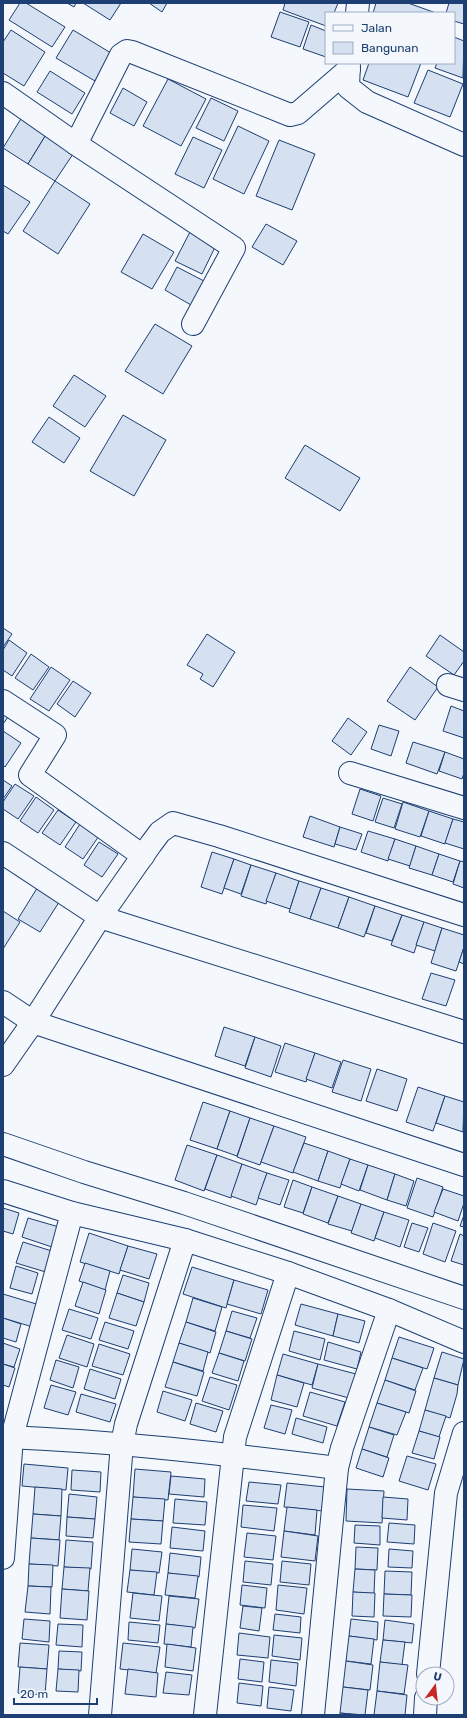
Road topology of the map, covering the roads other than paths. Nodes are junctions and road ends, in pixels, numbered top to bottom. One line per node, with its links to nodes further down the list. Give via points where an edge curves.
1 (349, 66): 3 (street, via 298,113 290,115 127,51 121,55); 4 (street, via 348,88 367,102)
2 (3, 93): 3 (street)
3 (76, 144): 5 (street, via 234,248)
4 (464, 145)
5 (193, 324)
6 (3, 701): 10 (street, via 55,735 30,776)
7 (350, 773): 8 (street)
8 (464, 808)
9 (3, 852): 12 (street)
10 (143, 856): 11 (street, via 160,832 173,823); 12 (street)
11 (464, 915)
12 (100, 917): 14 (street); 15 (street)
13 (3, 1002): 14 (street)
14 (33, 1022): 16 (street); 18 (street)
15 (464, 1031)
16 (3, 1065)
17 (3, 1144): 23 (street)
18 (464, 1165)
19 (3, 1192): 20 (street)
20 (72, 1213): 21 (street); 27 (street)
21 (185, 1240): 22 (street); 28 (street, via 126,1424)
22 (288, 1273): 24 (street); 29 (street)
23 (464, 1298)
24 (389, 1310): 25 (street); 30 (street)
25 (464, 1342)
26 (464, 1433): 32 (street, via 446,1493)
27 (8, 1437): 28 (street); 31 (street)
28 (122, 1444): 29 (street); 33 (street)
29 (232, 1455): 30 (street); 34 (street)
30 (337, 1468): 35 (street)
31 (3, 1558)
32 (429, 1666)
33 (100, 1715)
34 (205, 1715)
35 (313, 1715)

